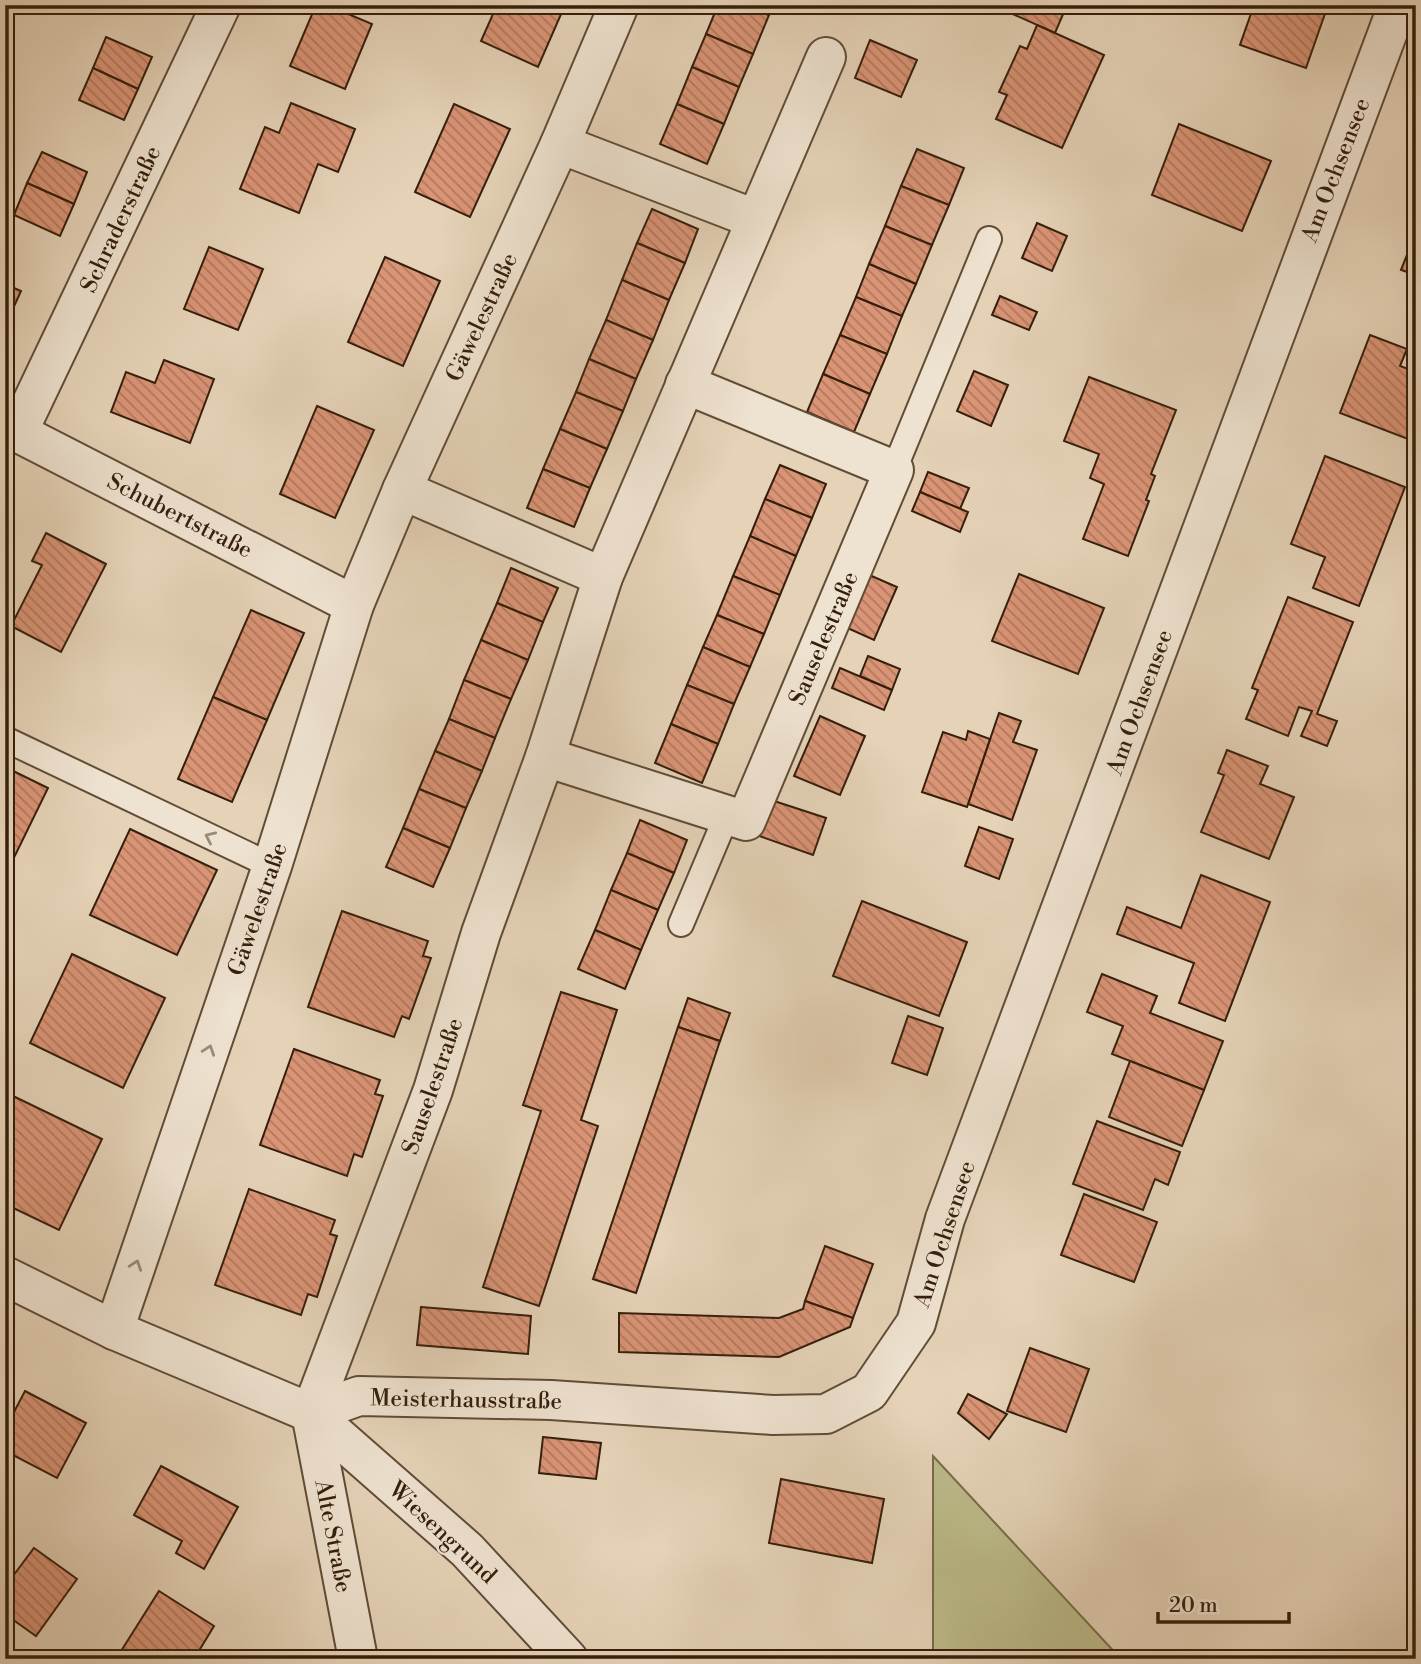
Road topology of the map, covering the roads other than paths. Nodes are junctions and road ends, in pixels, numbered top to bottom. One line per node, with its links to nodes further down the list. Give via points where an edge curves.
1 (221, 5): 9 (street, Schraderstraße)
2 (620, 5): 5 (street, Gäwelestraße)
3 (1398, 5): 21 (street, Am Ochsensee, via 945,1219 916,1323)
4 (826, 57): 6 (street, Sauselestraße)
5 (560, 144): 6 (street); 11 (street, Gäwelestraße)
6 (755, 219): 8 (street, Sauselestraße)
7 (989, 239): 10 (lane)
8 (685, 384): 10 (street); 12 (street, Sauselestraße)
9 (12, 429): 13 (street, Schubertstraße)
10 (894, 470): 16 (street, Sauselestraße, via 746,821)
11 (402, 490): 12 (street); 13 (street, Gäwelestraße)
12 (603, 578): 15 (street, Sauselestraße)
13 (354, 605): 17 (street, Gäwelestraße)
14 (5, 739): 17 (lane, one-way to 14)
15 (545, 757): 16 (street); 22 (street, Sauselestraße, via 481,933 433,1090)
16 (727, 815): 18 (lane)
17 (274, 860): 20 (street, Gäwelestraße, one-way to 17)
18 (681, 924)
19 (5, 1276): 20 (street)
20 (114, 1330): 22 (street)
21 (869, 1392): 22 (street, Meisterhausstraße, via 826,1414 359,1396)
22 (311, 1413): 23 (street, Alte Straße); 24 (street, Wiesengrund, via 467,1550)
23 (358, 1659)
24 (568, 1659)

